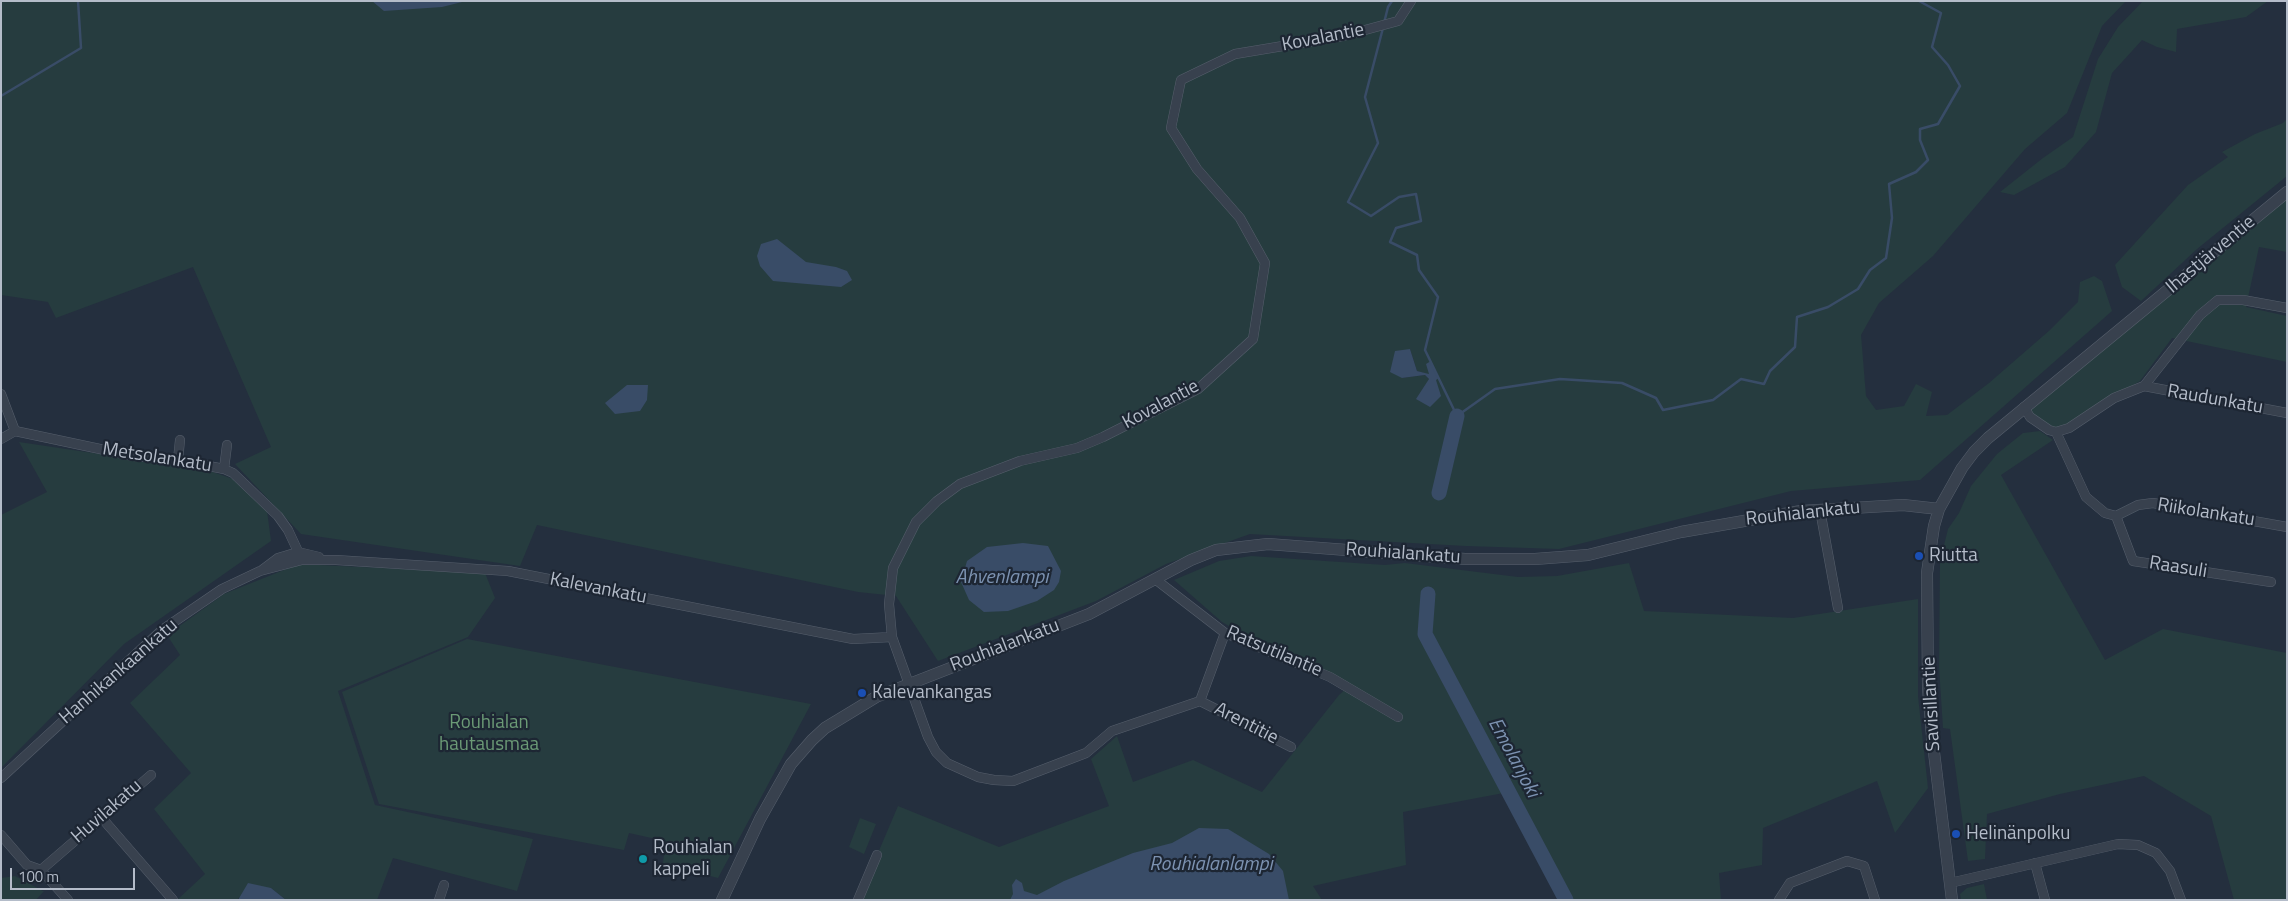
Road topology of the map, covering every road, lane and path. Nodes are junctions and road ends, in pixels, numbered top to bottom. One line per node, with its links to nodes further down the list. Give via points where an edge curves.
1 (1410, 1): 24 (street, Kovalantie, via 1398,21 1343,36 1235,54 1181,80 1171,128 1197,169 1240,218 1265,263 1253,339 1198,389 1077,448 1020,461 960,484 937,501 916,522 893,568 889,604)
2 (2287, 192): 6 (street, Ihastjärventie)
3 (2287, 308): 4 (street, via 2243,300 2218,300 2200,315)
4 (2144, 386): 7 (street, Raudunkatu); 9 (street, via 2114,398 2068,428)
5 (1, 394): 8 (street)
6 (2024, 407): 9 (street, via 2030,417); 15 (street, via 1974,452)
7 (2287, 413)
8 (15, 431): 10 (street); 13 (street, Metsolankatu, via 133,456)
9 (2056, 432): 17 (street, via 2086,497 2105,513)
10 (1, 439)
11 (180, 440): 13 (street)
12 (227, 445): 14 (street)
13 (178, 460): 14 (street, Metsolankatu)
14 (224, 469): 19 (street, Metsolankatu, via 233,473 278,516)
15 (1939, 509): 16 (street, Rouhialankatu, via 1904,505); 36 (street, Savisillantie, via 1927,573 1928,688)
16 (1820, 510): 20 (street, Rouhialankatu, via 1749,519 1588,555 1558,558 1466,559 1252,545 1216,550); 22 (street)
17 (2116, 516): 18 (street, Riikolankatu, via 2138,505 2153,503); 21 (street, Raasuli, via 2133,561)
18 (2287, 527)
19 (300, 556): 24 (street, Kalevankatu, via 508,571 853,639); 30 (street, Hanhikankaankatu, via 278,558 260,571 222,589 162,630)
20 (1154, 579): 23 (street, Ratsutilantie); 25 (street, Rouhialankatu, via 1089,614)
21 (2271, 582)
22 (1838, 608)
23 (1225, 633): 26 (street); 27 (street, Ratsutilantie, via 1330,676)
24 (892, 637): 25 (street, Kovalantie)
25 (908, 683): 26 (street, Kovalantie, via 936,752 978,777 994,780 1013,780 1086,753 1112,731); 41 (street, Rouhialankatu, via 842,717 800,752 760,819)
26 (1200, 701): 28 (street, Arentitie)
27 (1398, 718)
28 (1291, 747)
29 (151, 775): 31 (street, Huvilakatu)
30 (1, 778)
31 (101, 816): 35 (street, Huvilakatu); 39 (street)
32 (1, 835): 35 (street, via 27,865)
33 (877, 855): 42 (street)
34 (2036, 863): 36 (street); 46 (street); 47 (street, via 2118,844 2138,845 2156,853 2170,871)
35 (41, 870): 38 (street)
36 (1950, 883): 45 (street, Savisillantie)
37 (444, 885): 40 (street)
38 (68, 900)
39 (173, 900)
40 (439, 900)
41 (722, 900)
42 (858, 900)
43 (1779, 900): 44 (street, via 1790,883 1847,861 1864,866)
44 (1875, 900)
45 (1952, 900)
46 (2045, 900)
47 (2181, 900)

